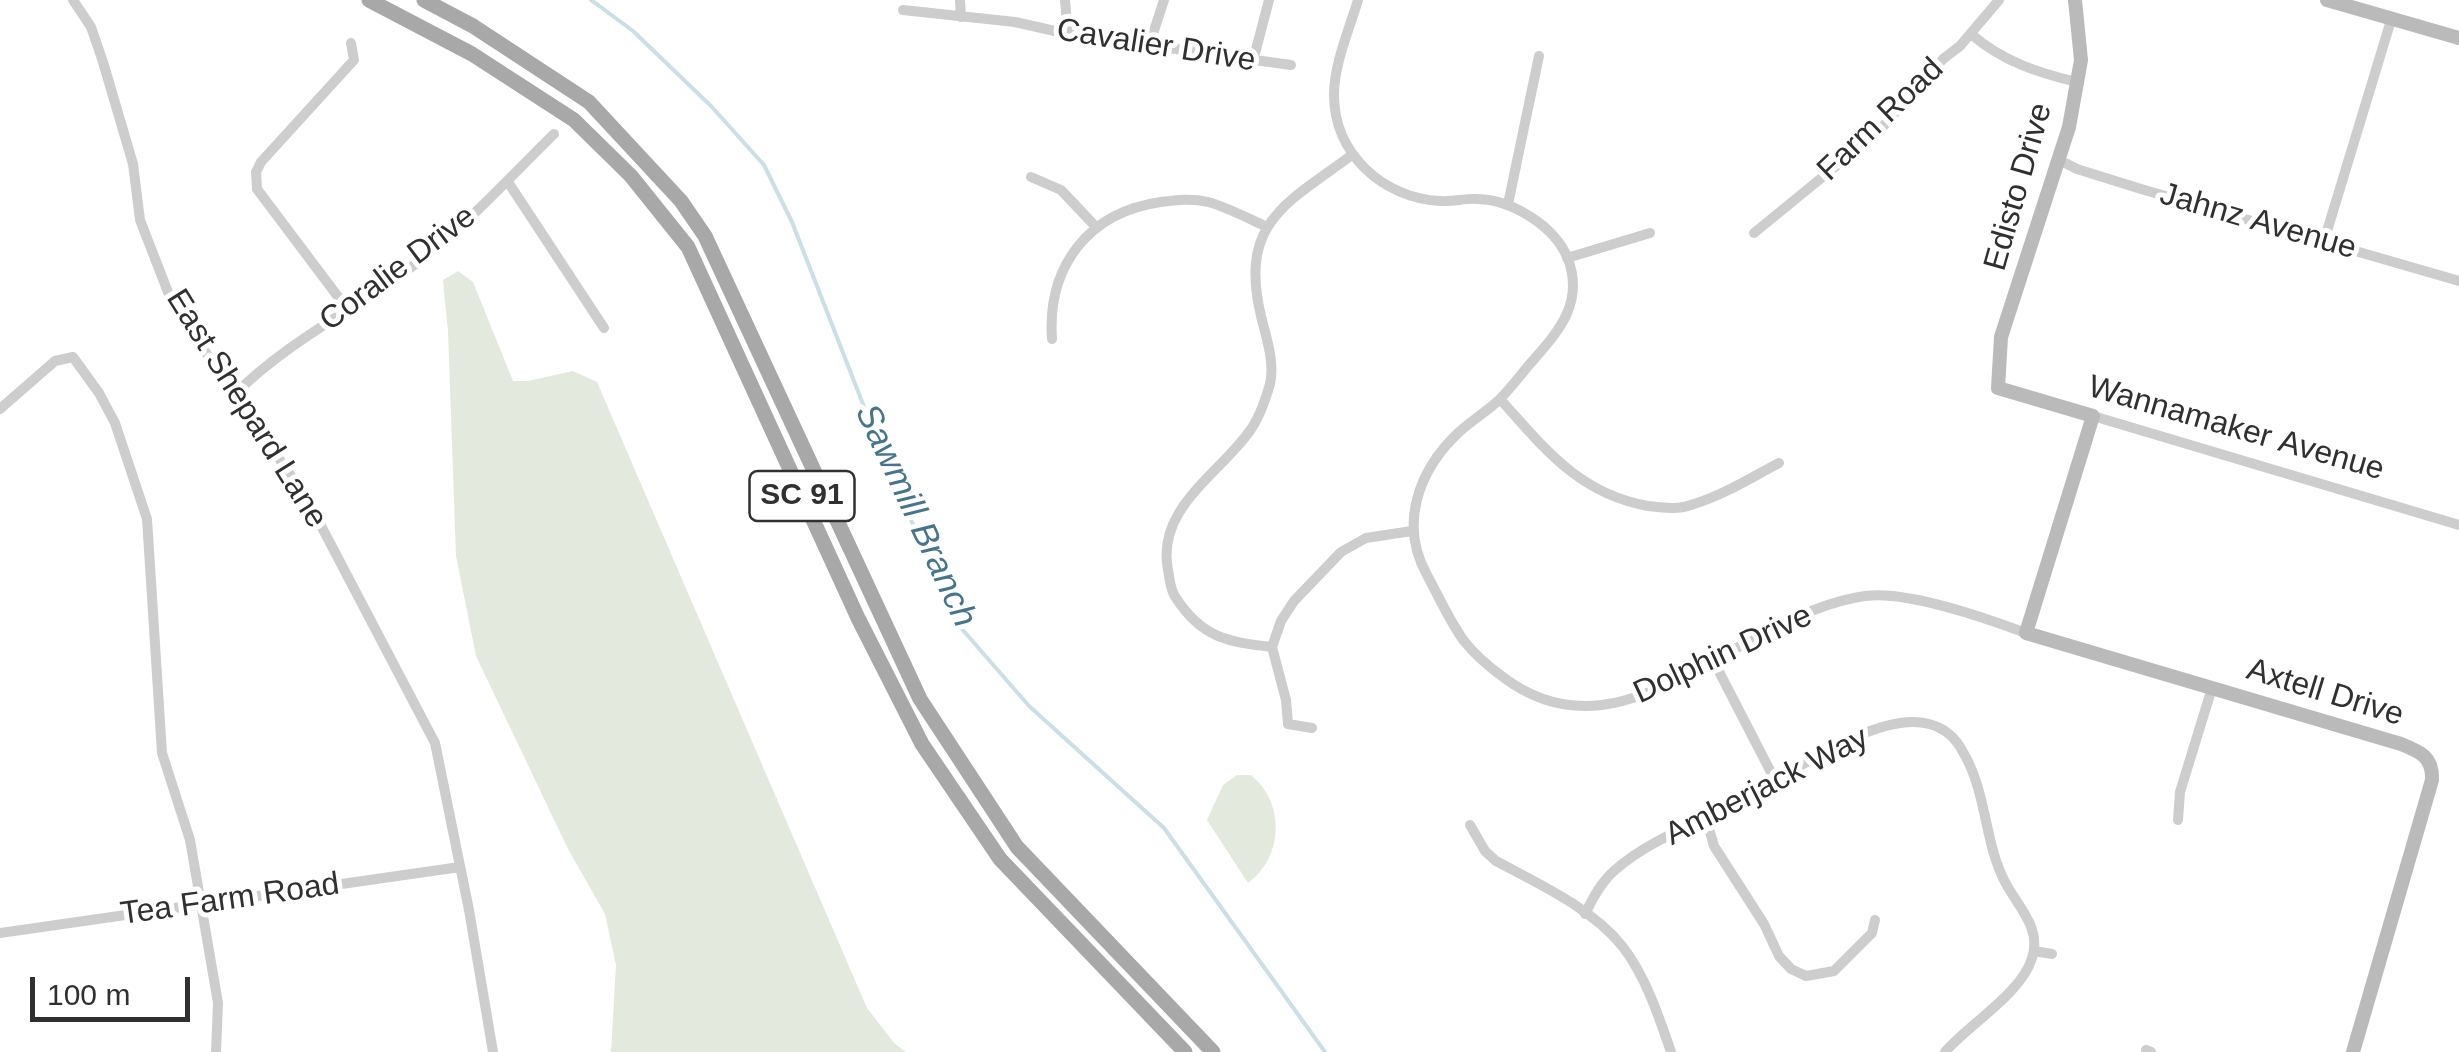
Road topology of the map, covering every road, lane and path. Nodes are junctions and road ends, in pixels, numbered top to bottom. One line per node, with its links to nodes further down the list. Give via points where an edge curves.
1 (74, 0): 45 (street, East Shepard Lane, via 103,62 133,164 140,220 173,305)
2 (360, 0): 16 (main road)
3 (369, 0): 16 (main road, SC 91)
4 (424, 0): 36 (main road, SC 91, via 589,102 682,201)
5 (960, 0): 14 (street)
6 (1065, 0): 17 (street)
7 (1164, 0): 21 (street)
8 (1269, 0): 23 (street)
9 (1358, 0): 27 (street, via 1334,94 1338,126)
10 (1999, 0): 18 (street, Farm Road)
11 (2075, 0): 25 (street, Edisto Drive)
12 (2326, 0): 15 (street)
13 (903, 10): 14 (street, Cavalier Drive)
14 (961, 17): 17 (street, Cavalier Drive)
15 (2392, 17): 19 (street); 37 (street)
16 (402, 18): 38 (main road, SC 91, via 574,120 631,176)
17 (1068, 34): 21 (street, Cavalier Drive)
18 (1971, 34): 25 (street, via 2033,72); 35 (street, Farm Road, via 1880,131)
19 (2459, 38)
20 (351, 44): 41 (street, via 354,60 256,172 262,197)
21 (1149, 46): 23 (street, Cavalier Drive)
22 (1538, 56): 31 (street)
23 (1252, 61): 24 (street, Cavalier Drive)
24 (1291, 65)
25 (2077, 82): 28 (street, Edisto Drive)
26 (554, 134): 30 (street, Coralie Drive)
27 (1352, 156): 31 (street, via 1376,180 1407,195); 32 (street)
28 (2059, 160): 37 (street, Jahnz Avenue); 44 (street, Edisto Drive, via 2001,337)
29 (1032, 177): 33 (street, via 1062,190)
30 (508, 182): 41 (street, Coralie Drive, via 460,229); 42 (street)
31 (1508, 204): 39 (street, via 1552,236)
32 (1266, 226): 33 (street, via 1208,202 1180,199 1134,208); 53 (street, via 1254,286 1271,380 1252,430 1171,525 1165,558 1172,592 1210,635)
33 (1096, 227): 43 (street, via 1057,286)
34 (1650, 233): 39 (street)
35 (1754, 233)
36 (705, 236): 38 (main road); 71 (main road, SC 91, via 920,699 1016,846)
37 (2324, 240): 40 (street, Jahnz Avenue)
38 (688, 247): 70 (main road, SC 91, via 922,744 1000,859)
39 (1568, 258): 46 (street, via 1572,288 1558,335)
40 (2459, 281)
41 (348, 310): 45 (street, Coralie Drive)
42 (604, 328)
43 (1052, 339)
44 (1998, 388): 48 (street, Wannamaker Avenue)
45 (235, 394): 61 (street, East Shepard Lane, via 307,498 435,743)
46 (1500, 399): 49 (street, via 1574,475 1630,503 1672,509 1694,504); 51 (street, via 1440,453 1419,492)
47 (0, 409): 62 (street, via 55,360 73,357 114,423 147,519 162,753 190,840)
48 (2093, 416): 50 (street, Wannamaker Avenue); 52 (street)
49 (1779, 464)
50 (2459, 524)
51 (1412, 530): 53 (street, via 1366,538 1341,552 1294,601); 54 (street, Dolphin Drive, via 1418,560 1464,640 1482,661 1544,700 1582,706 1623,702)
52 (2026, 632): 54 (street, Dolphin Drive, via 1880,594 1818,610); 55 (street, Axtell Drive)
53 (1272, 647): 56 (street, via 1288,724)
54 (1713, 660): 57 (street)
55 (2212, 688): 59 (street, via 2180,792); 74 (street, Axtell Drive, via 2401,744 2430,762 2432,780)
56 (1312, 728)
57 (1775, 780): 58 (street, Amberjack Way); 66 (street, Amberjack Way, via 1823,752 1891,726 1913,721 1945,730 1971,766 2001,872 2030,920)
58 (1706, 818): 63 (street, Amberjack Way, via 1628,860 1596,892); 64 (street, via 1714,846 1790,969 1806,976 1834,971 1872,932)
59 (2178, 820)
60 (1470, 825): 63 (street, via 1496,861)
61 (460, 867): 62 (street, Tea Farm Road); 69 (street, East Shepard Lane)
62 (198, 905): 65 (street, Tea Farm Road); 68 (street, via 218,1004)
63 (1585, 914): 72 (street, via 1626,952)
64 (1875, 920)
65 (0, 933)
66 (2034, 951): 67 (street); 73 (street, via 2022,978)
67 (2052, 954)
68 (216, 1052)
69 (493, 1052)
70 (1185, 1052)
71 (1213, 1052)
72 (1672, 1052)
73 (1944, 1052)
74 (2353, 1052)

